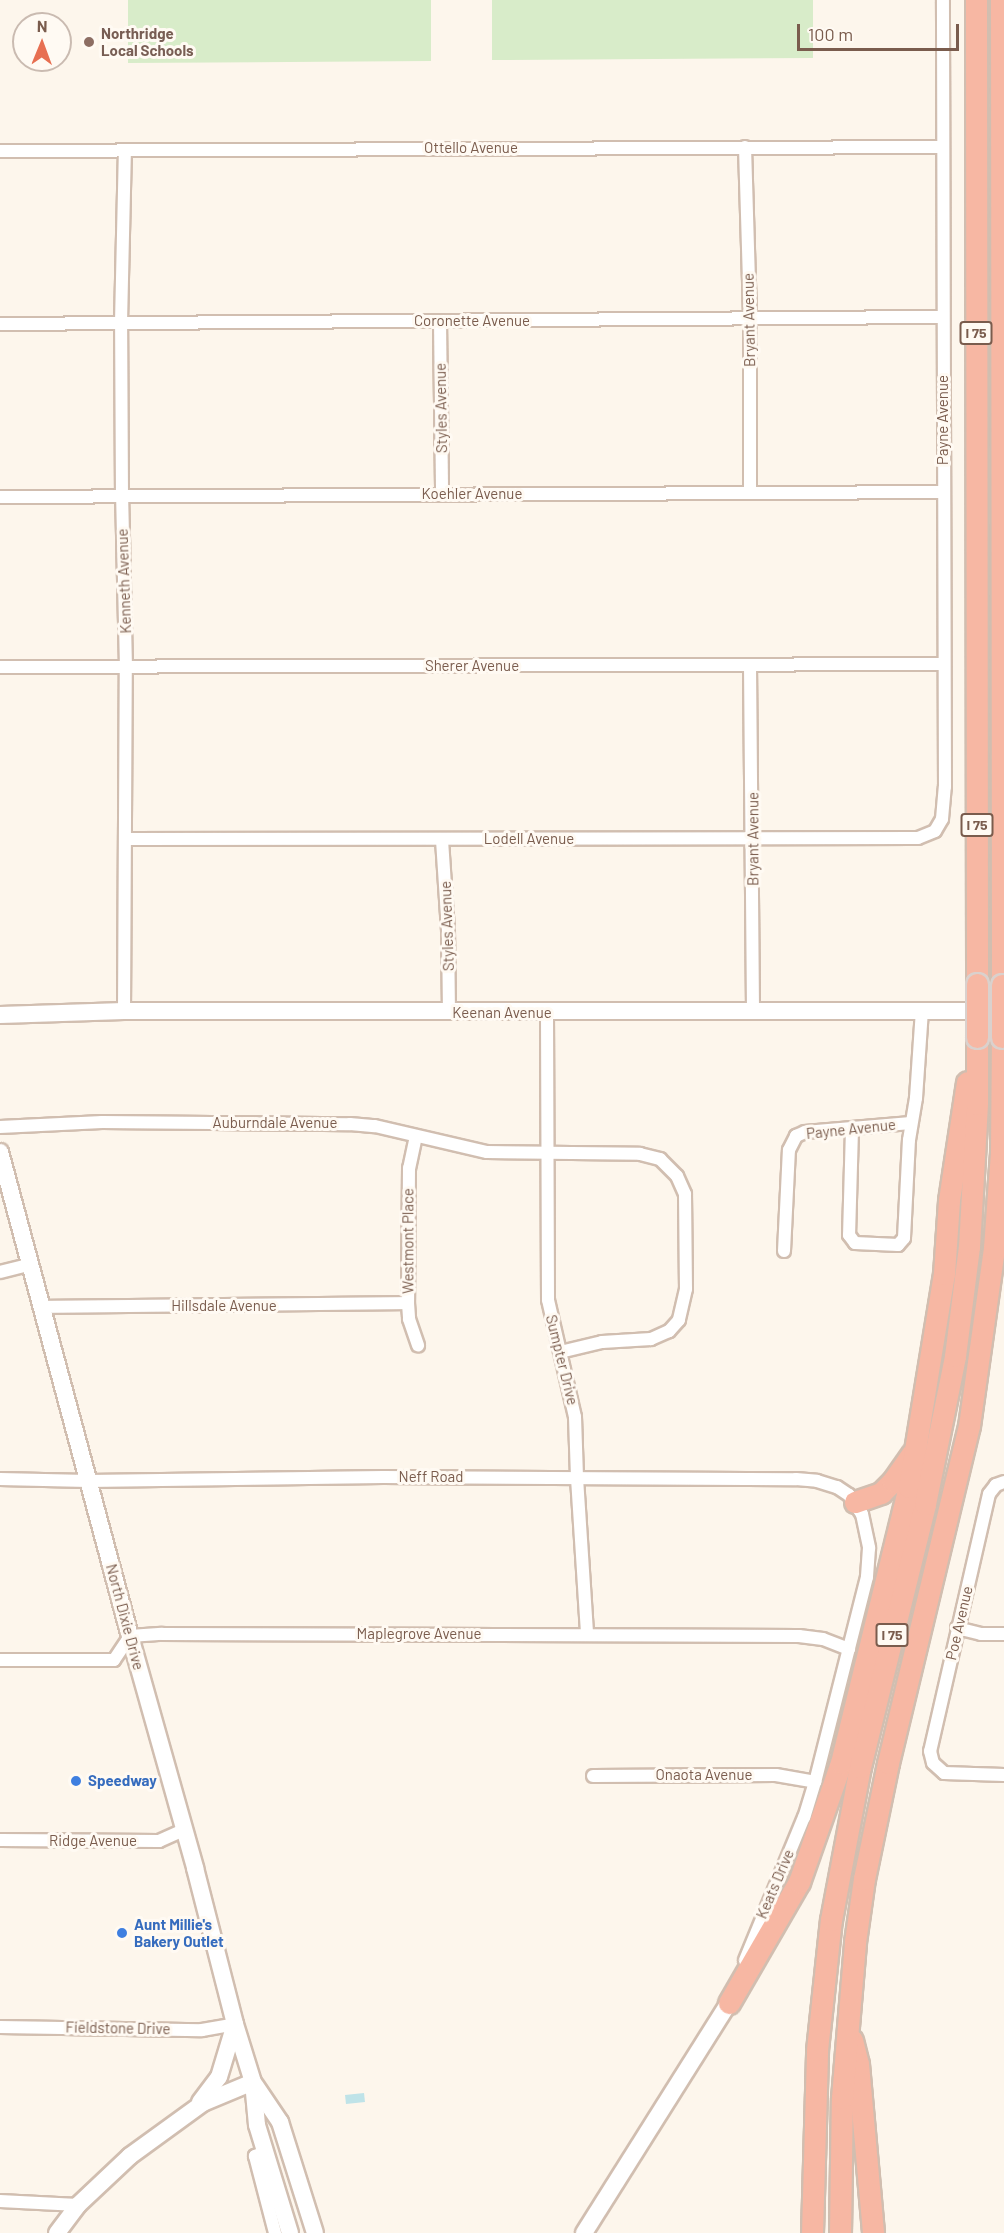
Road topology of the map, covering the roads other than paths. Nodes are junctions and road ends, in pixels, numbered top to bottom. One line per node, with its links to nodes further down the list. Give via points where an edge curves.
1 (943, 0): 5 (street, Payne Avenue)
2 (976, 0): 33 (highway, I 75, bridge)
3 (1001, 0): 65 (highway, I 75, bridge, via 1002,1037 1001,1152 995,1238 969,1426 881,1796 863,1890)
4 (745, 147): 5 (street, Ottello Avenue); 7 (street, Ottello Avenue); 9 (street, Bryant Avenue)
5 (943, 147): 8 (street, Payne Avenue)
6 (0, 151): 7 (street, Ottello Avenue)
7 (125, 152): 11 (street, Kenneth Avenue)
8 (943, 317): 9 (street, Coronette Avenue); 14 (street, Payne Avenue)
9 (750, 319): 10 (street, Coronette Avenue); 13 (street, Bryant Avenue)
10 (440, 322): 11 (street, Coronette Avenue); 15 (street, Styles Avenue)
11 (121, 323): 12 (street, Coronette Avenue); 17 (street, Kenneth Avenue)
12 (0, 324)
13 (750, 492): 14 (street, Koehler Avenue); 15 (street, Koehler Avenue)
14 (944, 492): 18 (street, Payne Avenue)
15 (442, 494): 17 (street, Koehler Avenue)
16 (0, 497): 17 (street, Koehler Avenue)
17 (122, 497): 21 (street, Kenneth Avenue)
18 (944, 664): 19 (street, Sherer Avenue); 22 (street, Payne Avenue, via 944,798 942,819)
19 (750, 665): 21 (street, Sherer Avenue); 24 (street, Bryant Avenue)
20 (0, 667): 21 (street, Sherer Avenue)
21 (126, 668): 23 (street, Kenneth Avenue)
22 (930, 834): 24 (street, Lodell Avenue, via 918,838)
23 (126, 839): 25 (street, Lodell Avenue); 26 (street, Kenneth Avenue)
24 (753, 839): 25 (street, Lodell Avenue); 30 (street, Bryant Avenue)
25 (442, 840): 29 (street, Styles Avenue)
26 (124, 1011): 29 (main road, Keenan Avenue); 32 (main road, Keenan Avenue)
27 (922, 1011): 28 (main road, Keenan Avenue); 30 (main road, Keenan Avenue); 34 (street, Payne Avenue)
28 (1004, 1011)
29 (449, 1012): 31 (main road, Keenan Avenue)
30 (753, 1012): 31 (main road, Keenan Avenue)
31 (548, 1013): 39 (street, Sumpter Drive)
32 (0, 1015)
33 (977, 1037): 47 (highway, via 964,1095 949,1200 944,1275); 79 (highway, I 75, via 970,1236 955,1356 926,1504 860,1767 831,1920 816,2050)
34 (911, 1123): 36 (street, Payne Avenue); 36 (street, via 904,1238 893,1246 855,1243 849,1235)
35 (0, 1127): 37 (street, Auburndale Avenue, via 102,1122 350,1124)
36 (852, 1129): 40 (street, Payne Avenue, via 805,1132 792,1141)
37 (416, 1136): 39 (street, Auburndale Avenue, via 487,1152); 43 (street, Westmont Place, via 409,1168)
38 (0, 1152): 41 (main road, North Dixie Drive)
39 (547, 1153): 46 (street, Sumpter Drive, via 548,1300); 46 (street, Auburndale Avenue, via 654,1157 677,1176 686,1207 686,1298 679,1320 651,1339 602,1342)
40 (784, 1251)
41 (29, 1265): 42 (street); 44 (main road, North Dixie Drive)
42 (0, 1272)
43 (408, 1303): 44 (street, Hillsdale Avenue); 45 (street, Westmont Place)
44 (40, 1307): 50 (main road, North Dixie Drive)
45 (418, 1345)
46 (560, 1352): 48 (street, Sumpter Drive, via 574,1409)
47 (916, 1448): 52 (highway, via 881,1493); 64 (highway, via 842,1762 799,1882)
48 (577, 1478): 50 (street, Neff Road); 52 (street, Neff Road, via 817,1481 837,1487); 54 (street, Sumpter Drive)
49 (0, 1479): 50 (street, Neff Road)
50 (88, 1481): 56 (main road, North Dixie Drive)
51 (1000, 1484): 53 (street, Poe Avenue, via 989,1494)
52 (855, 1502): 57 (street, Keats Drive, via 867,1530 869,1564)
53 (957, 1628): 55 (street); 59 (street, Poe Avenue, via 930,1751 933,1763 952,1775)
54 (587, 1634): 56 (street, Maplegrove Avenue); 57 (street, Maplegrove Avenue, via 799,1636)
55 (1004, 1634)
56 (130, 1636): 58 (street, via 114,1660); 62 (main road, North Dixie Drive)
57 (849, 1649): 61 (street, Keats Drive)
58 (0, 1660)
59 (1004, 1775)
60 (593, 1776): 61 (street, Onaota Avenue, via 755,1774)
61 (815, 1782): 64 (street, Keats Drive)
62 (184, 1830): 63 (street, Ridge Avenue, via 159,1841); 66 (main road, North Dixie Drive)
63 (0, 1840)
64 (729, 2003): 78 (main road, Keats Drive)
65 (847, 2017): 80 (highway, I 75, via 839,2157); 81 (highway, via 858,2064)
66 (235, 2024): 67 (street, Fieldstone Drive, via 202,2030); 68 (main road, North Dixie Drive); 69 (main road, via 219,2077)
67 (0, 2027)
68 (253, 2082): 69 (main road, via 222,2093); 70 (main road, North Dixie Drive, via 257,2125); 71 (main road, North Dixie Drive, via 280,2122)
69 (191, 2112): 73 (main road, via 130,2156)
70 (266, 2152): 71 (main road, via 277,2149); 75 (street, via 255,2156); 76 (main road, North Dixie Drive)
71 (297, 2179): 77 (main road, North Dixie Drive)
72 (0, 2201): 73 (street)
73 (78, 2205): 74 (main road)
74 (61, 2231)
75 (275, 2233)
76 (290, 2233)
77 (315, 2233)
78 (584, 2233)
79 (812, 2233)
80 (840, 2233)
81 (873, 2233)

